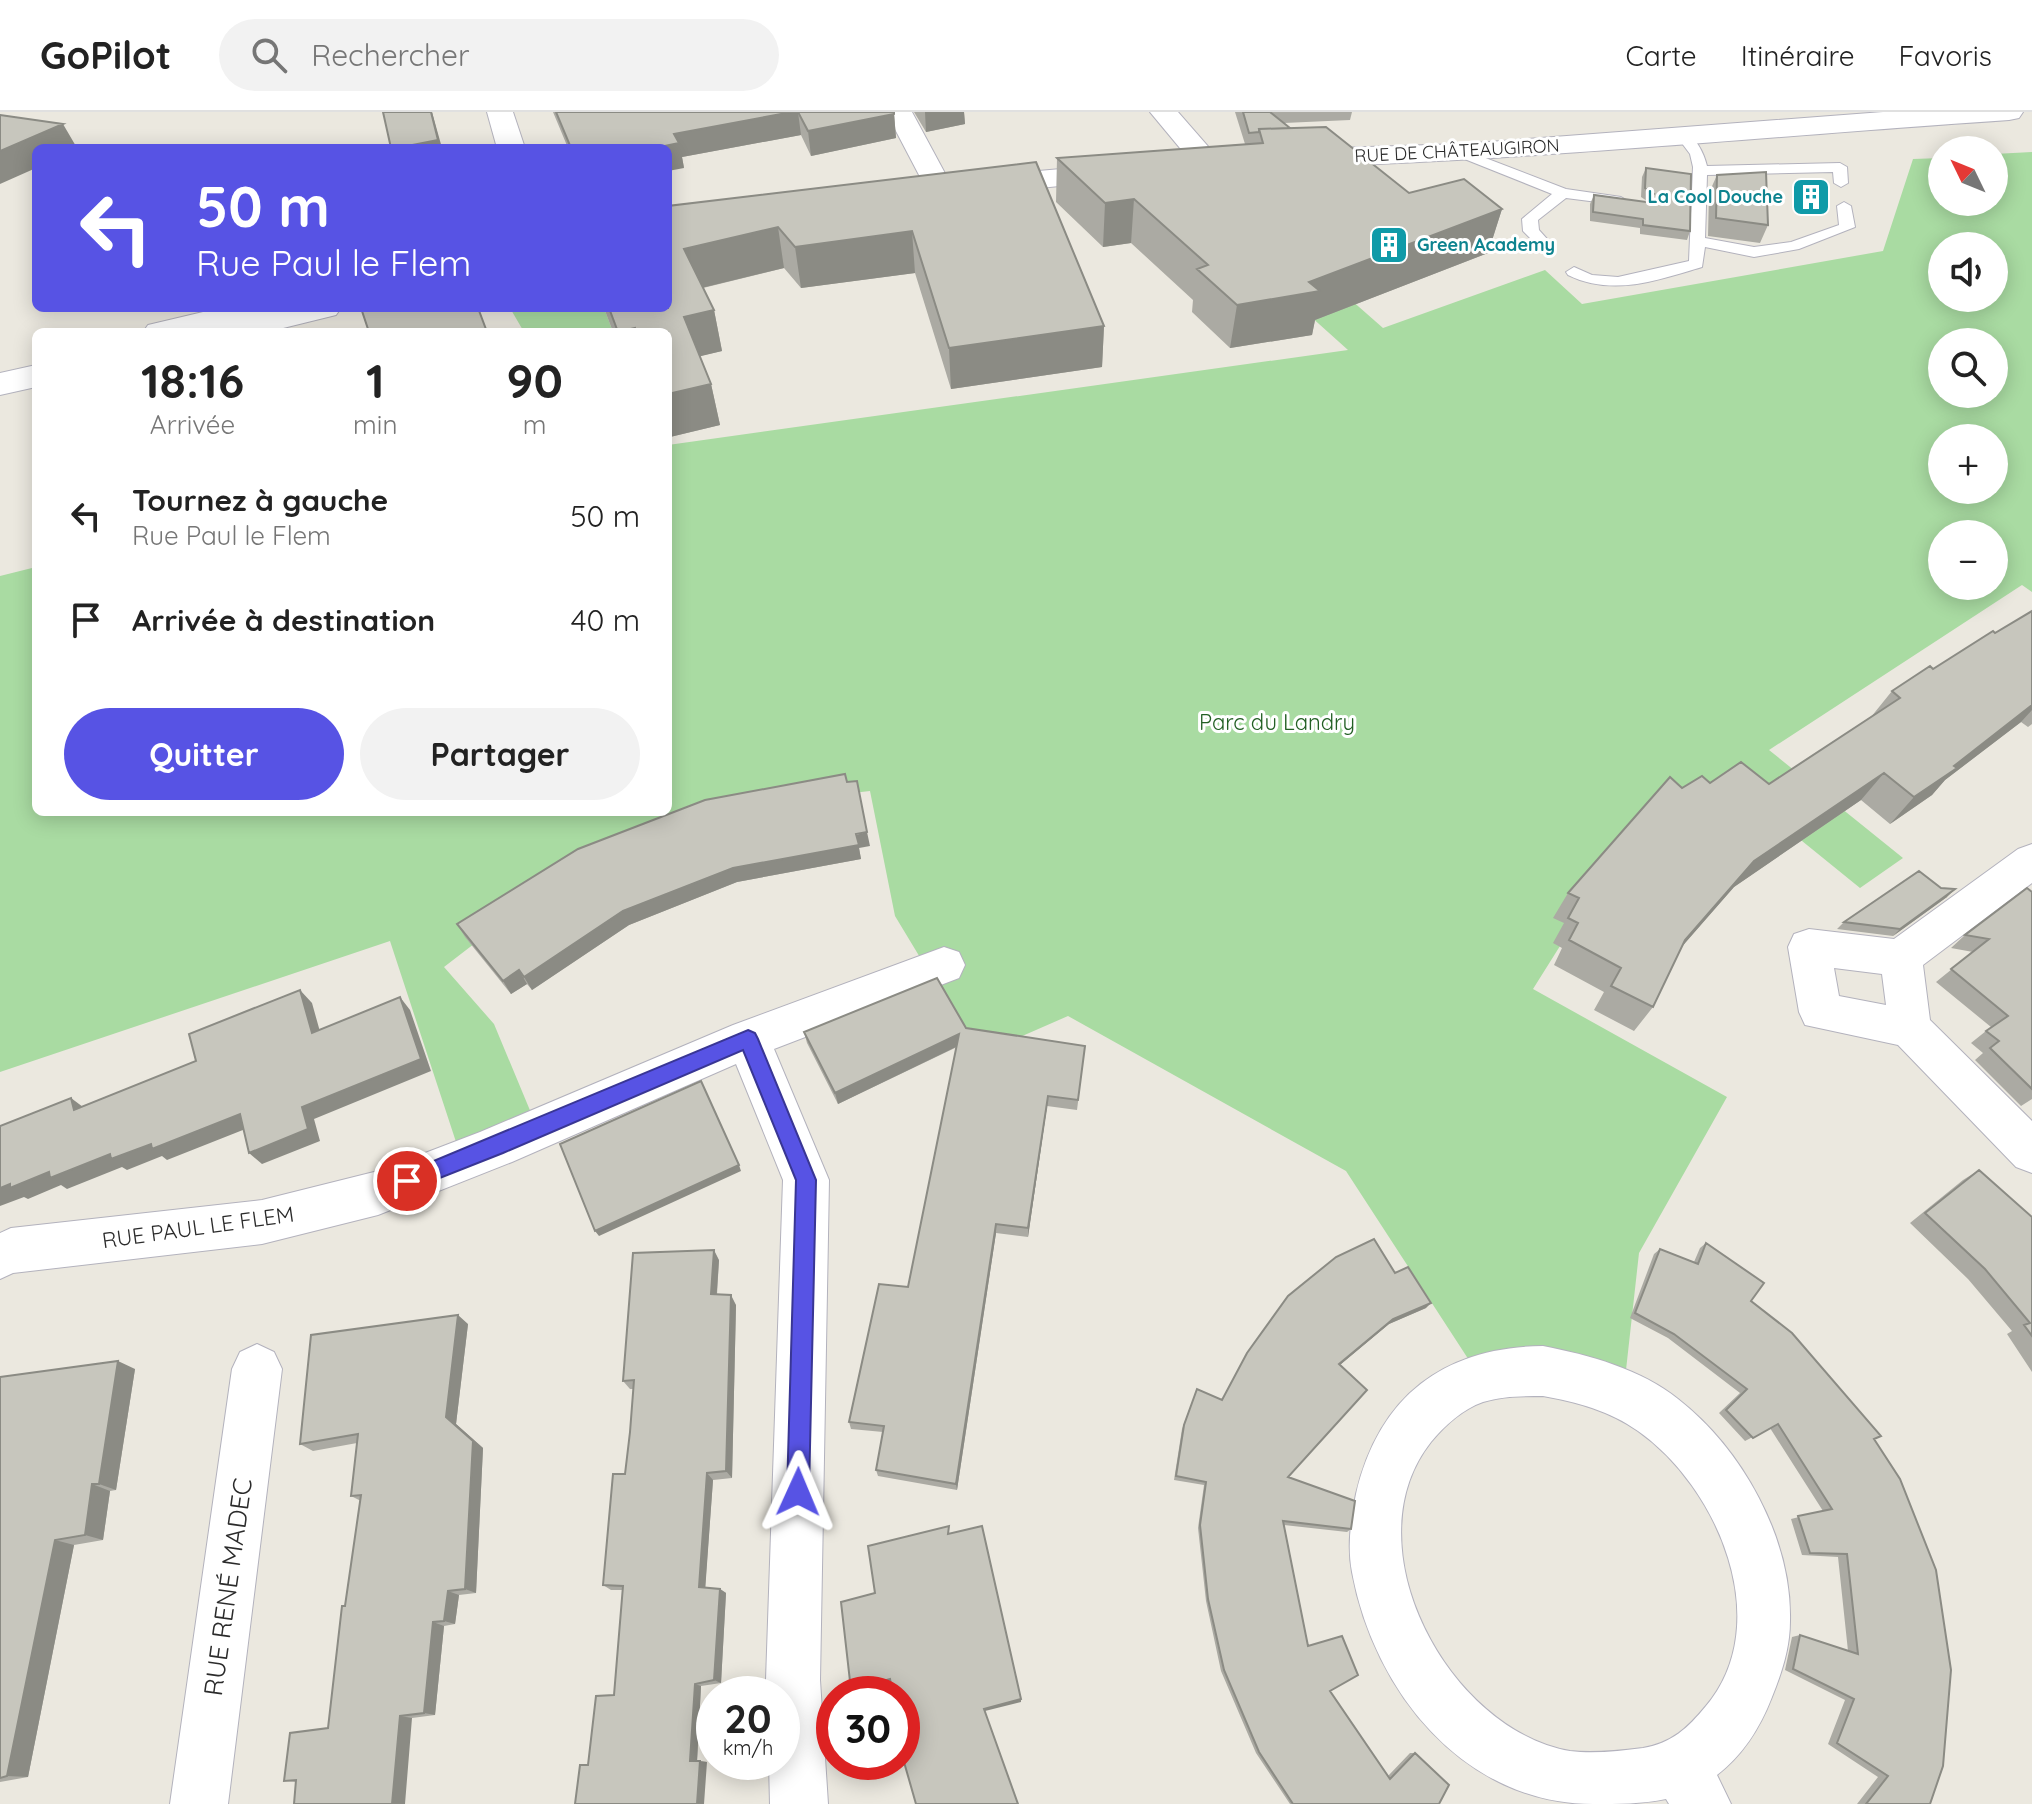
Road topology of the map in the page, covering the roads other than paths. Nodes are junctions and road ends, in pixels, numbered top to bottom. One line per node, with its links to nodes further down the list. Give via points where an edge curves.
1 (500, 112): 6 (street)
2 (899, 112): 14 (street)
3 (1163, 112): 9 (street)
4 (2009, 112): 5 (main road, RUE DE CHÂTEAUGIRON)
5 (1682, 134): 7 (main road, RUE DE CHÂTEAUGIRON); 12 (lane, via 1697,154)
6 (510, 144)
7 (1462, 153): 8 (main road, RUE DE CHÂTEAUGIRON); 15 (lane)
8 (1280, 159)
9 (1223, 164): 10 (main road)
10 (1175, 169)
11 (1145, 171): 14 (main road)
12 (1700, 171): 13 (lane, via 1840,167); 19 (lane, via 1693,211)
13 (1841, 183)
14 (927, 192)
15 (1563, 193): 16 (lane); 18 (lane, via 1530,219 1531,231)
16 (1641, 204)
17 (1844, 206): 19 (lane, via 1847,227 1794,246 1754,252)
18 (1540, 240)
19 (1699, 241): 20 (lane, via 1697,264 1635,281 1585,279)
20 (1574, 272)
21 (246, 312): 23 (main road)
22 (308, 312): 24 (main road)
23 (176, 328)
24 (240, 328)
25 (32, 362): 26 (main road)
26 (0, 369)
27 (32, 377): 28 (main road)
28 (0, 384)
29 (2032, 861): 30 (street)
30 (1901, 958): 32 (street); 32 (street, via 1809,947 1820,1012)
31 (944, 965): 33 (street, RUE PAUL LE FLEM)
32 (1910, 1028): 34 (street)
33 (748, 1039): 35 (street, RUE PAUL LE FLEM, via 378,1193 262,1222); 39 (street, via 806,1180 793,1680)
34 (2032, 1152)
35 (0, 1256)
36 (257, 1369): 38 (street, RUE RENÉ MADEC)
37 (1690, 1785): 37 (street, via 1708,1747 1732,1720 1752,1683 1762,1640 1758,1566 1731,1497 1697,1450 1634,1399 1578,1377 1543,1371 1509,1372 1470,1382 1424,1411 1398,1443 1377,1499 1378,1577 1404,1650 1453,1715 1491,1746 1529,1766 1567,1779)
38 (199, 1804)
39 (799, 1804)

